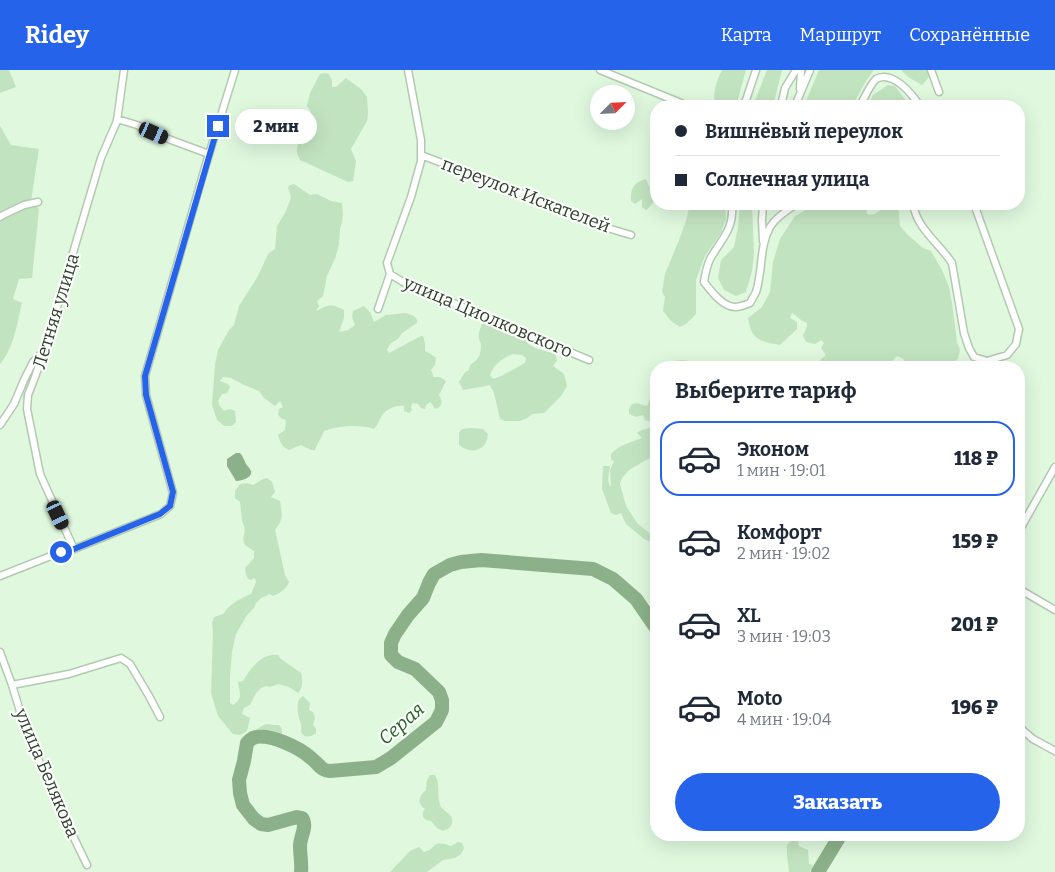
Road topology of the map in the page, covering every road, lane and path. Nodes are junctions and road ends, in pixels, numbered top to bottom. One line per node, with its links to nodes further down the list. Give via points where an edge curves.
1 (124, 70): 18 (street, Летняя улица)
2 (235, 70): 19 (street)
3 (408, 70): 20 (street, улица Циолковского)
4 (600, 70): 12 (street)
5 (756, 70): 13 (street)
6 (796, 70): 14 (street)
7 (801, 70): 11 (street)
8 (810, 70): 11 (street)
9 (931, 70): 10 (street)
10 (939, 92)
11 (800, 95): 15 (street)
12 (674, 100)
13 (746, 100)
14 (783, 100)
15 (798, 100)
16 (864, 100): 17 (street, via 878,77 889,74 897,77)
17 (916, 100)
18 (117, 119): 19 (street); 32 (street, Летняя улица, via 102,158)
19 (209, 154): 39 (street, via 145,376 146,395 173,492 170,506 160,514)
20 (421, 155): 28 (street, переулок Искателей); 30 (street, улица Циолковского, via 411,197 387,263)
21 (38, 202): 27 (street)
22 (732, 210): 29 (street, via 731,223 710,260 704,282 719,300 732,307 750,303 756,292)
23 (763, 210): 29 (street)
24 (788, 210): 29 (street, via 771,226)
25 (914, 210): 34 (street, via 919,222 952,263 969,348 974,357)
26 (976, 210): 35 (street, via 1019,329 1016,344 1007,355)
27 (0, 217)
28 (631, 235)
29 (764, 242)
30 (390, 274): 31 (street); 33 (street, улица Циолковского)
31 (378, 309)
32 (44, 350): 36 (street, via 33,362 14,404); 39 (street, Летняя улица, via 28,395 27,409 40,474)
33 (589, 360)
34 (988, 361)
35 (988, 361)
36 (0, 425)
37 (1055, 467): 38 (street)
38 (1025, 520)
39 (74, 549): 40 (street)
40 (0, 576)
41 (1025, 593): 42 (street)
42 (1055, 610)
43 (0, 652): 44 (street, улица Белякова)
44 (12, 685): 45 (street, via 69,674 121,658 130,664); 48 (street, улица Белякова, via 27,734)
45 (160, 717)
46 (1025, 732): 47 (street)
47 (1055, 751)
48 (87, 865)

